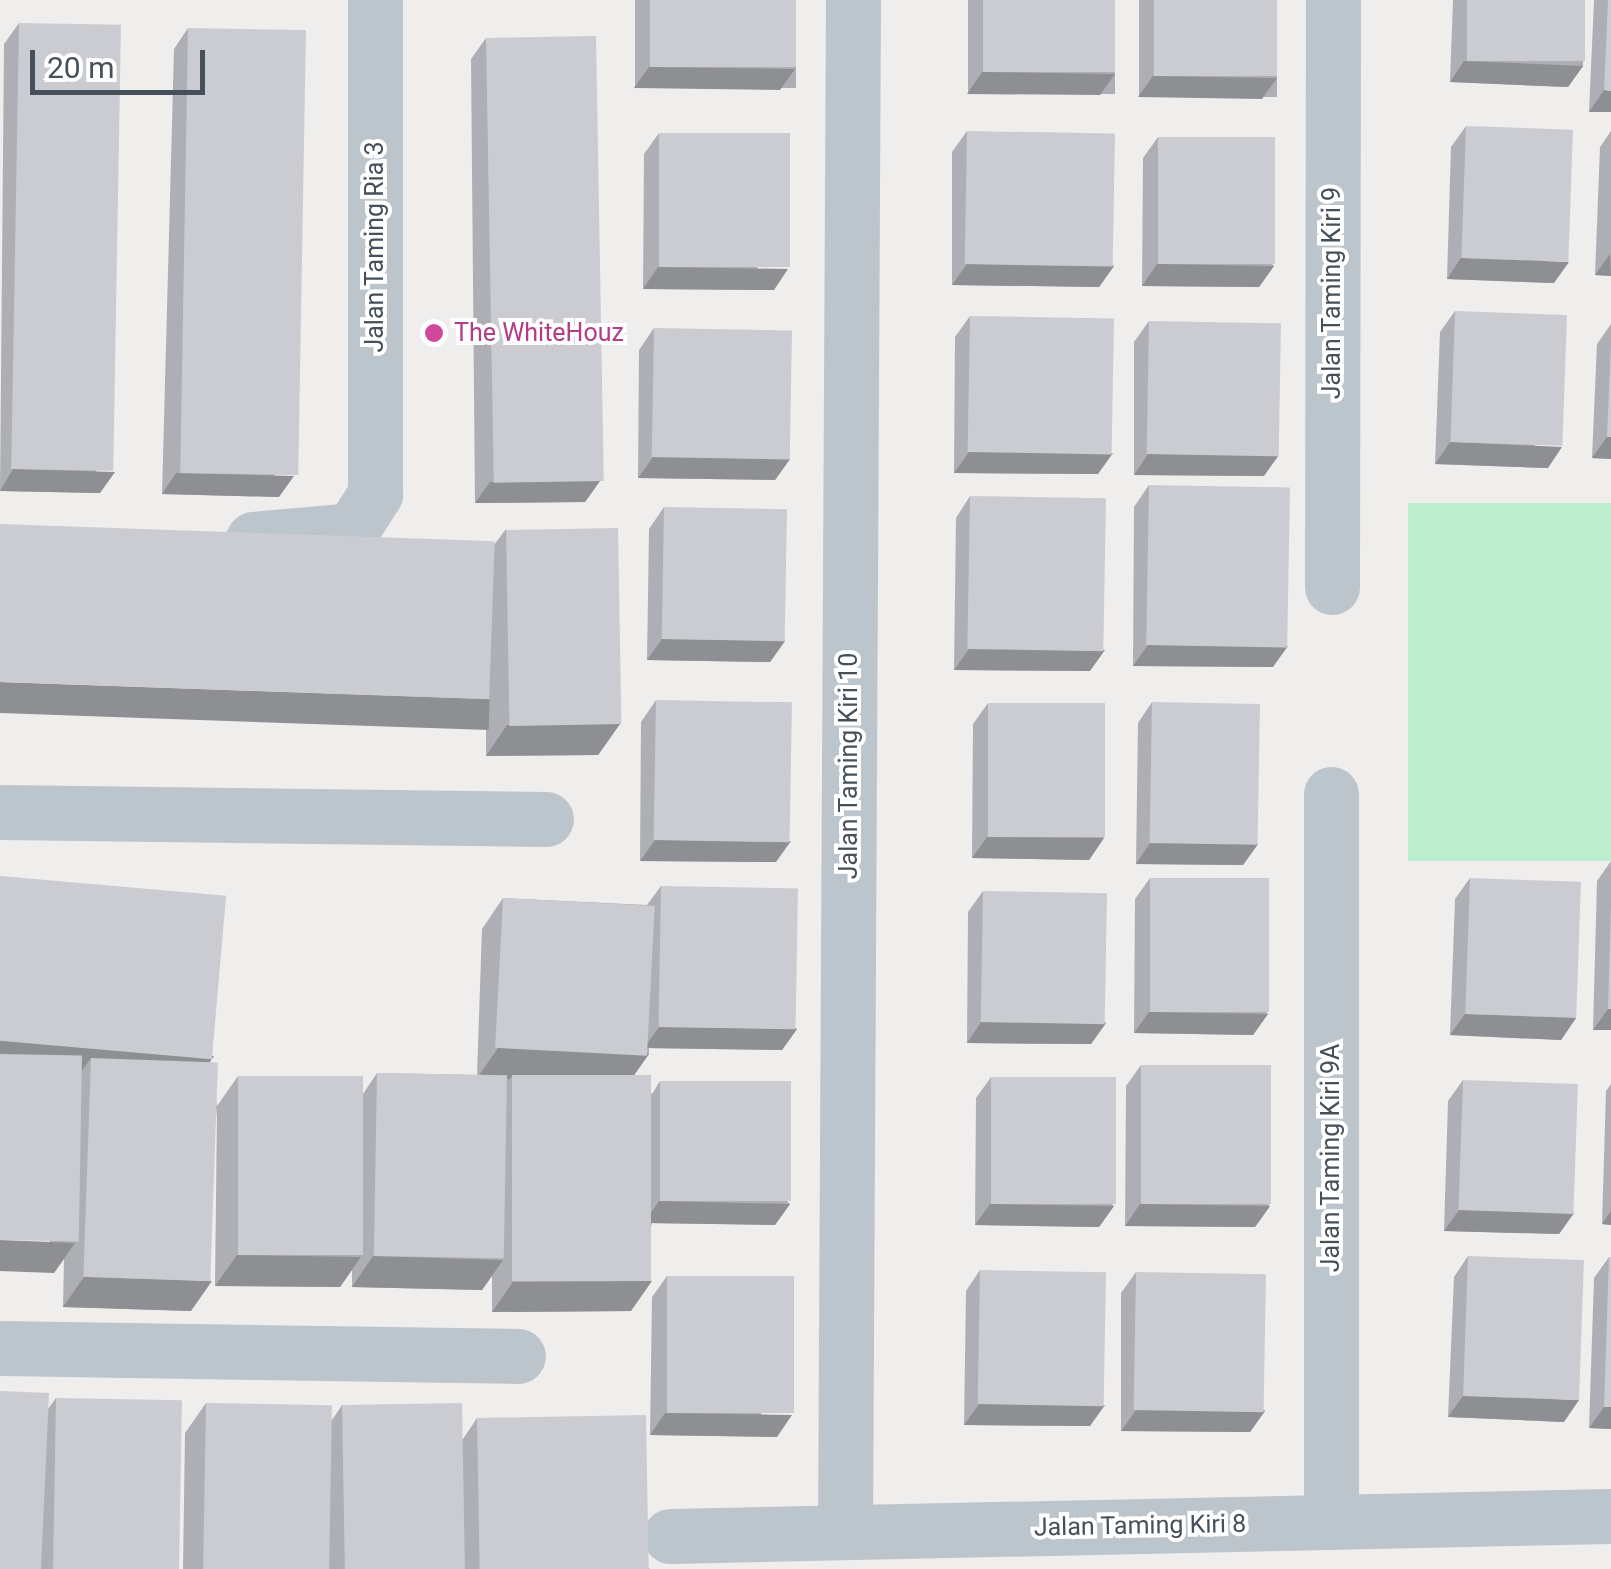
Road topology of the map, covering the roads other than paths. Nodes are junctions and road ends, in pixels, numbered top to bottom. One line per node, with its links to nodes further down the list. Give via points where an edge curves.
1 (375, 0): 4 (street, Jalan Taming Ria 3, via 375,494 352,530 291,540)
2 (853, 0): 13 (street, Jalan Taming Kiri 10)
3 (1333, 0): 5 (street, Jalan Taming Kiri 9)
4 (211, 538)
5 (1332, 587)
6 (1331, 794): 12 (street, Jalan Taming Kiri 9A)
7 (0, 812): 8 (street)
8 (546, 819)
9 (0, 1348): 10 (street)
10 (518, 1356)
11 (1611, 1516): 12 (street, Jalan Taming Kiri 8)
12 (1331, 1522): 13 (street, Jalan Taming Kiri 8)
13 (846, 1532): 14 (street, Jalan Taming Kiri 8)
14 (670, 1536)

